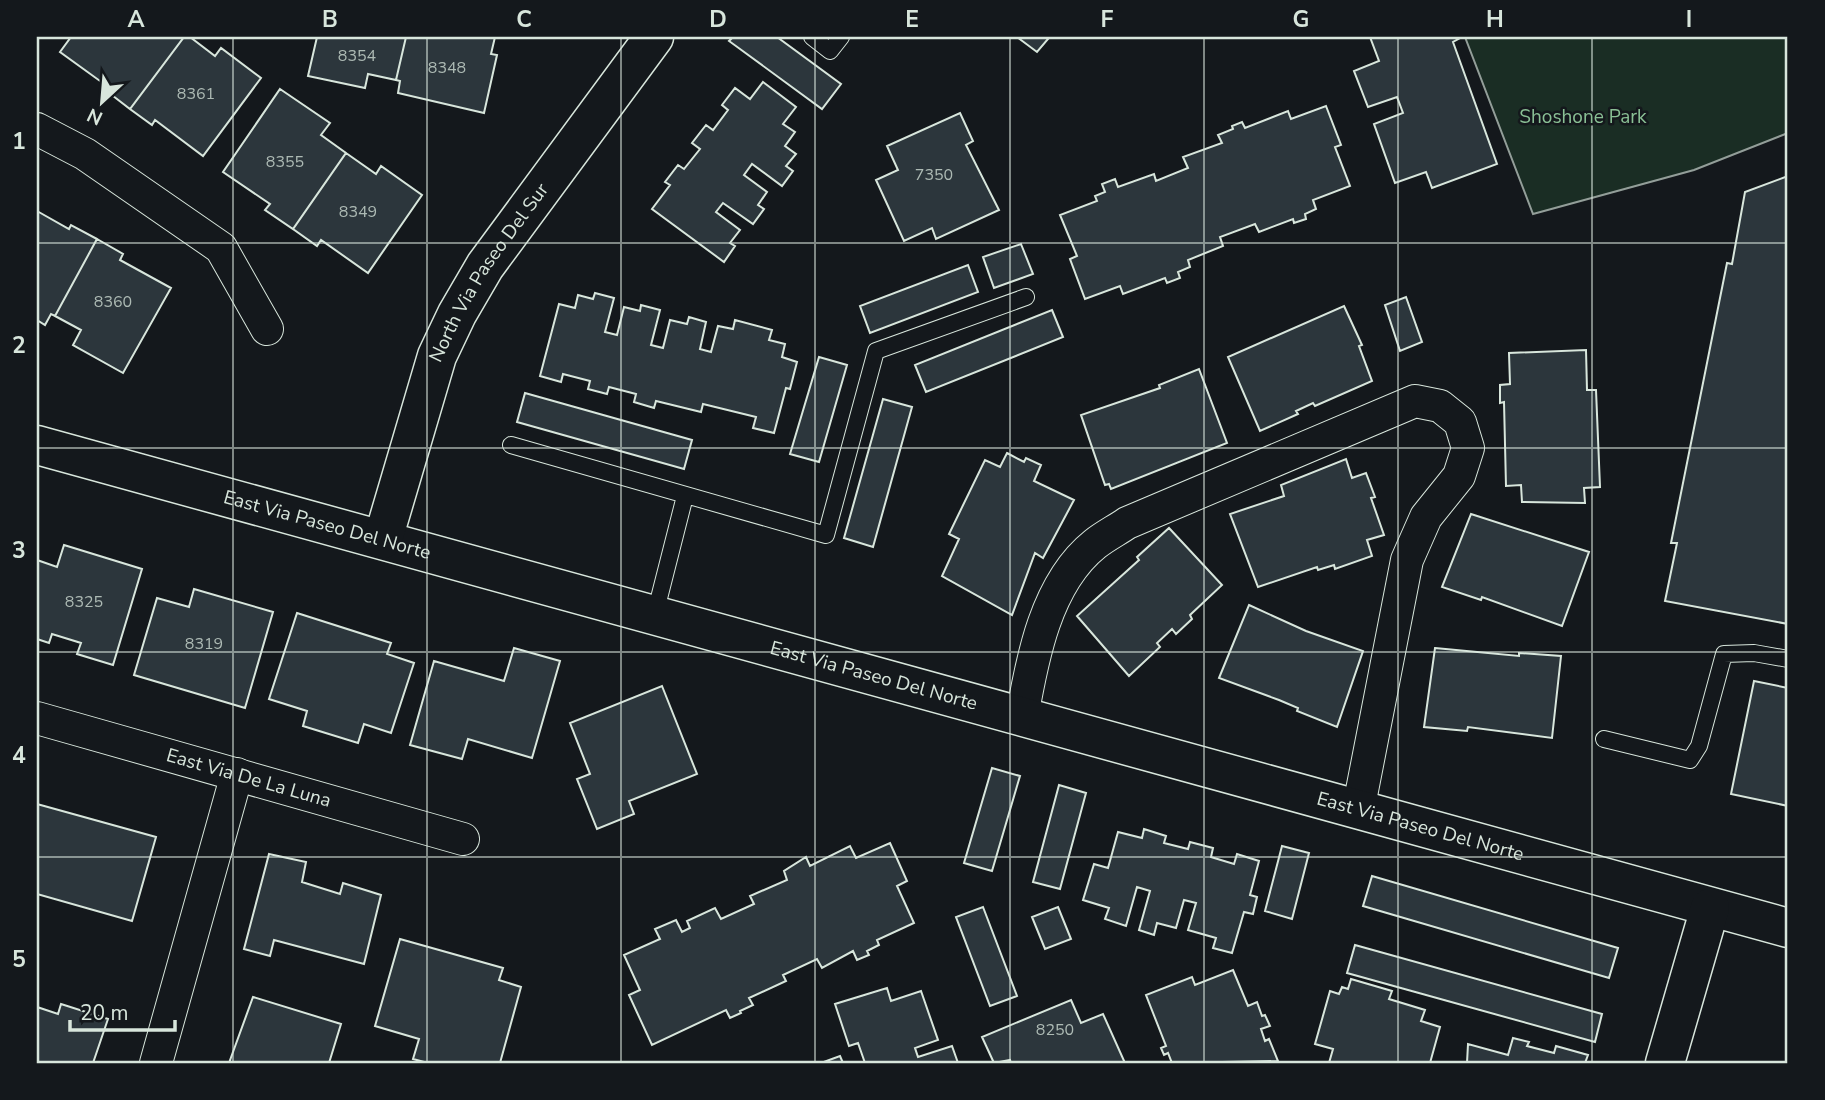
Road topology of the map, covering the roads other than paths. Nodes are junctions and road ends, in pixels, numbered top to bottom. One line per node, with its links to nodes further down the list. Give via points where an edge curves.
1 (654, 37): 10 (street, North Via Paseo Del Sur, via 485,266 457,314 437,356)
2 (812, 37): 3 (lane, via 830,51)
3 (841, 37)
4 (37, 129): 6 (street, via 85,154 221,248)
5 (1026, 297): 9 (lane, via 876,351 826,535)
6 (267, 330)
7 (37, 445): 10 (street, East Via Paseo Del Norte)
8 (511, 445): 9 (lane)
9 (685, 496): 11 (lane)
10 (383, 539): 11 (street, East Via Paseo Del Norte)
11 (655, 614): 13 (street, East Via Paseo Del Norte)
12 (1788, 659): 15 (lane, via 1724,654 1699,746 1690,760)
13 (1022, 717): 17 (street, East Via Paseo Del Norte); 17 (street, via 1047,617 1067,577 1094,545 1128,523 1415,401 1440,406 1460,422 1468,448 1459,476 1426,517 1407,560)
14 (37, 718): 16 (street, East Via De La Luna)
15 (1604, 739)
16 (237, 774): 18 (street, East Via De La Luna); 21 (street)
17 (1358, 811): 19 (street, East Via Paseo Del Norte)
18 (463, 839)
19 (1710, 908): 20 (street); 22 (street)
20 (1788, 928)
21 (156, 1063)
22 (1665, 1063)

